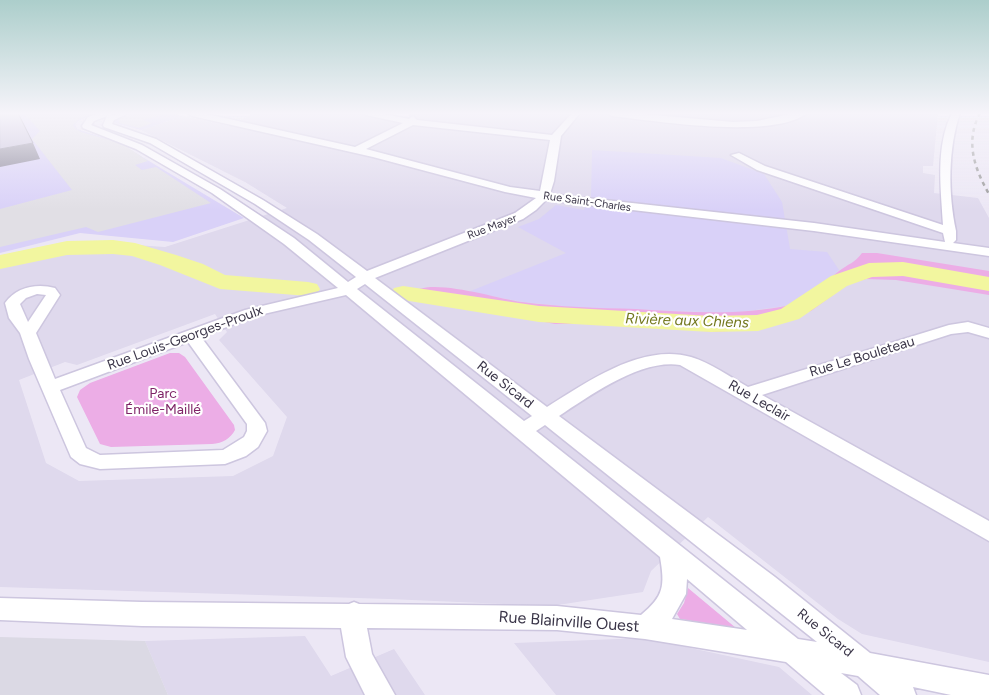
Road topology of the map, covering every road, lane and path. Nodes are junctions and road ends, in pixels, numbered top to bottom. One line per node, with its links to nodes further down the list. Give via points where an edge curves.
1 (135, 145): 10 (street, Rue Sicard)
2 (160, 145): 9 (street, Rue Sicard)
3 (336, 145): 7 (street, Rue Saint-Charles)
4 (364, 145): 7 (street)
5 (554, 145): 12 (street, Rue Mayer, via 549,188)
6 (946, 145): 14 (street)
7 (356, 150): 12 (street, Rue Saint-Charles, via 504,189)
8 (736, 155): 14 (street, via 761,168)
9 (181, 157): 10 (street); 11 (street, Rue Sicard)
10 (164, 161): 13 (street, Rue Sicard)
11 (250, 196): 13 (street); 17 (street, Rue Sicard)
12 (543, 196): 15 (street, Rue Saint-Charles, via 608,206 805,226); 17 (street, Rue Mayer, via 527,212 514,219)
13 (233, 202): 18 (street, Rue Sicard)
14 (950, 231): 15 (street)
15 (952, 247): 16 (street, Rue Saint-Charles)
16 (989, 252)
17 (365, 276): 18 (street, Rue Mayer); 24 (street, Rue Sicard)
18 (349, 288): 21 (street, Rue Louis-Georges-Proulx, via 328,297 261,310); 25 (street, Rue Sicard)
19 (983, 331): 23 (street, Rue Le Bouleteau, via 962,327 944,331 761,388)
20 (28, 333): 22 (street)
21 (191, 336): 22 (street, Rue Louis-Georges-Proulx); 22 (street, via 256,423 257,432 250,442 232,455 107,462 87,459 78,452)
22 (51, 387)
23 (748, 395): 24 (street, Rue Leclair, via 691,363 666,359 608,379); 26 (street, Rue Leclair)
24 (546, 416): 25 (street, Rue Leclair); 33 (street, Rue Sicard)
25 (523, 430): 27 (street, Rue Sicard)
26 (989, 532)
27 (671, 551): 31 (street, via 676,578 674,594 666,609); 32 (street, Rue Sicard)
28 (0, 609): 29 (street)
29 (142, 614): 30 (street, Rue Blainville Ouest)
30 (354, 614): 31 (street, Rue Blainville Ouest, via 557,618); 35 (street, via 354,644 358,657)
31 (645, 627): 32 (street, Rue Blainville Ouest, via 760,644)
32 (796, 653): 33 (street, Rue Blainville Ouest); 36 (street, Rue Sicard)
33 (864, 664): 34 (street, Rue Blainville Ouest); 37 (street, Rue Sicard)
34 (989, 689)
35 (381, 695)
36 (847, 695)
37 (902, 695)

